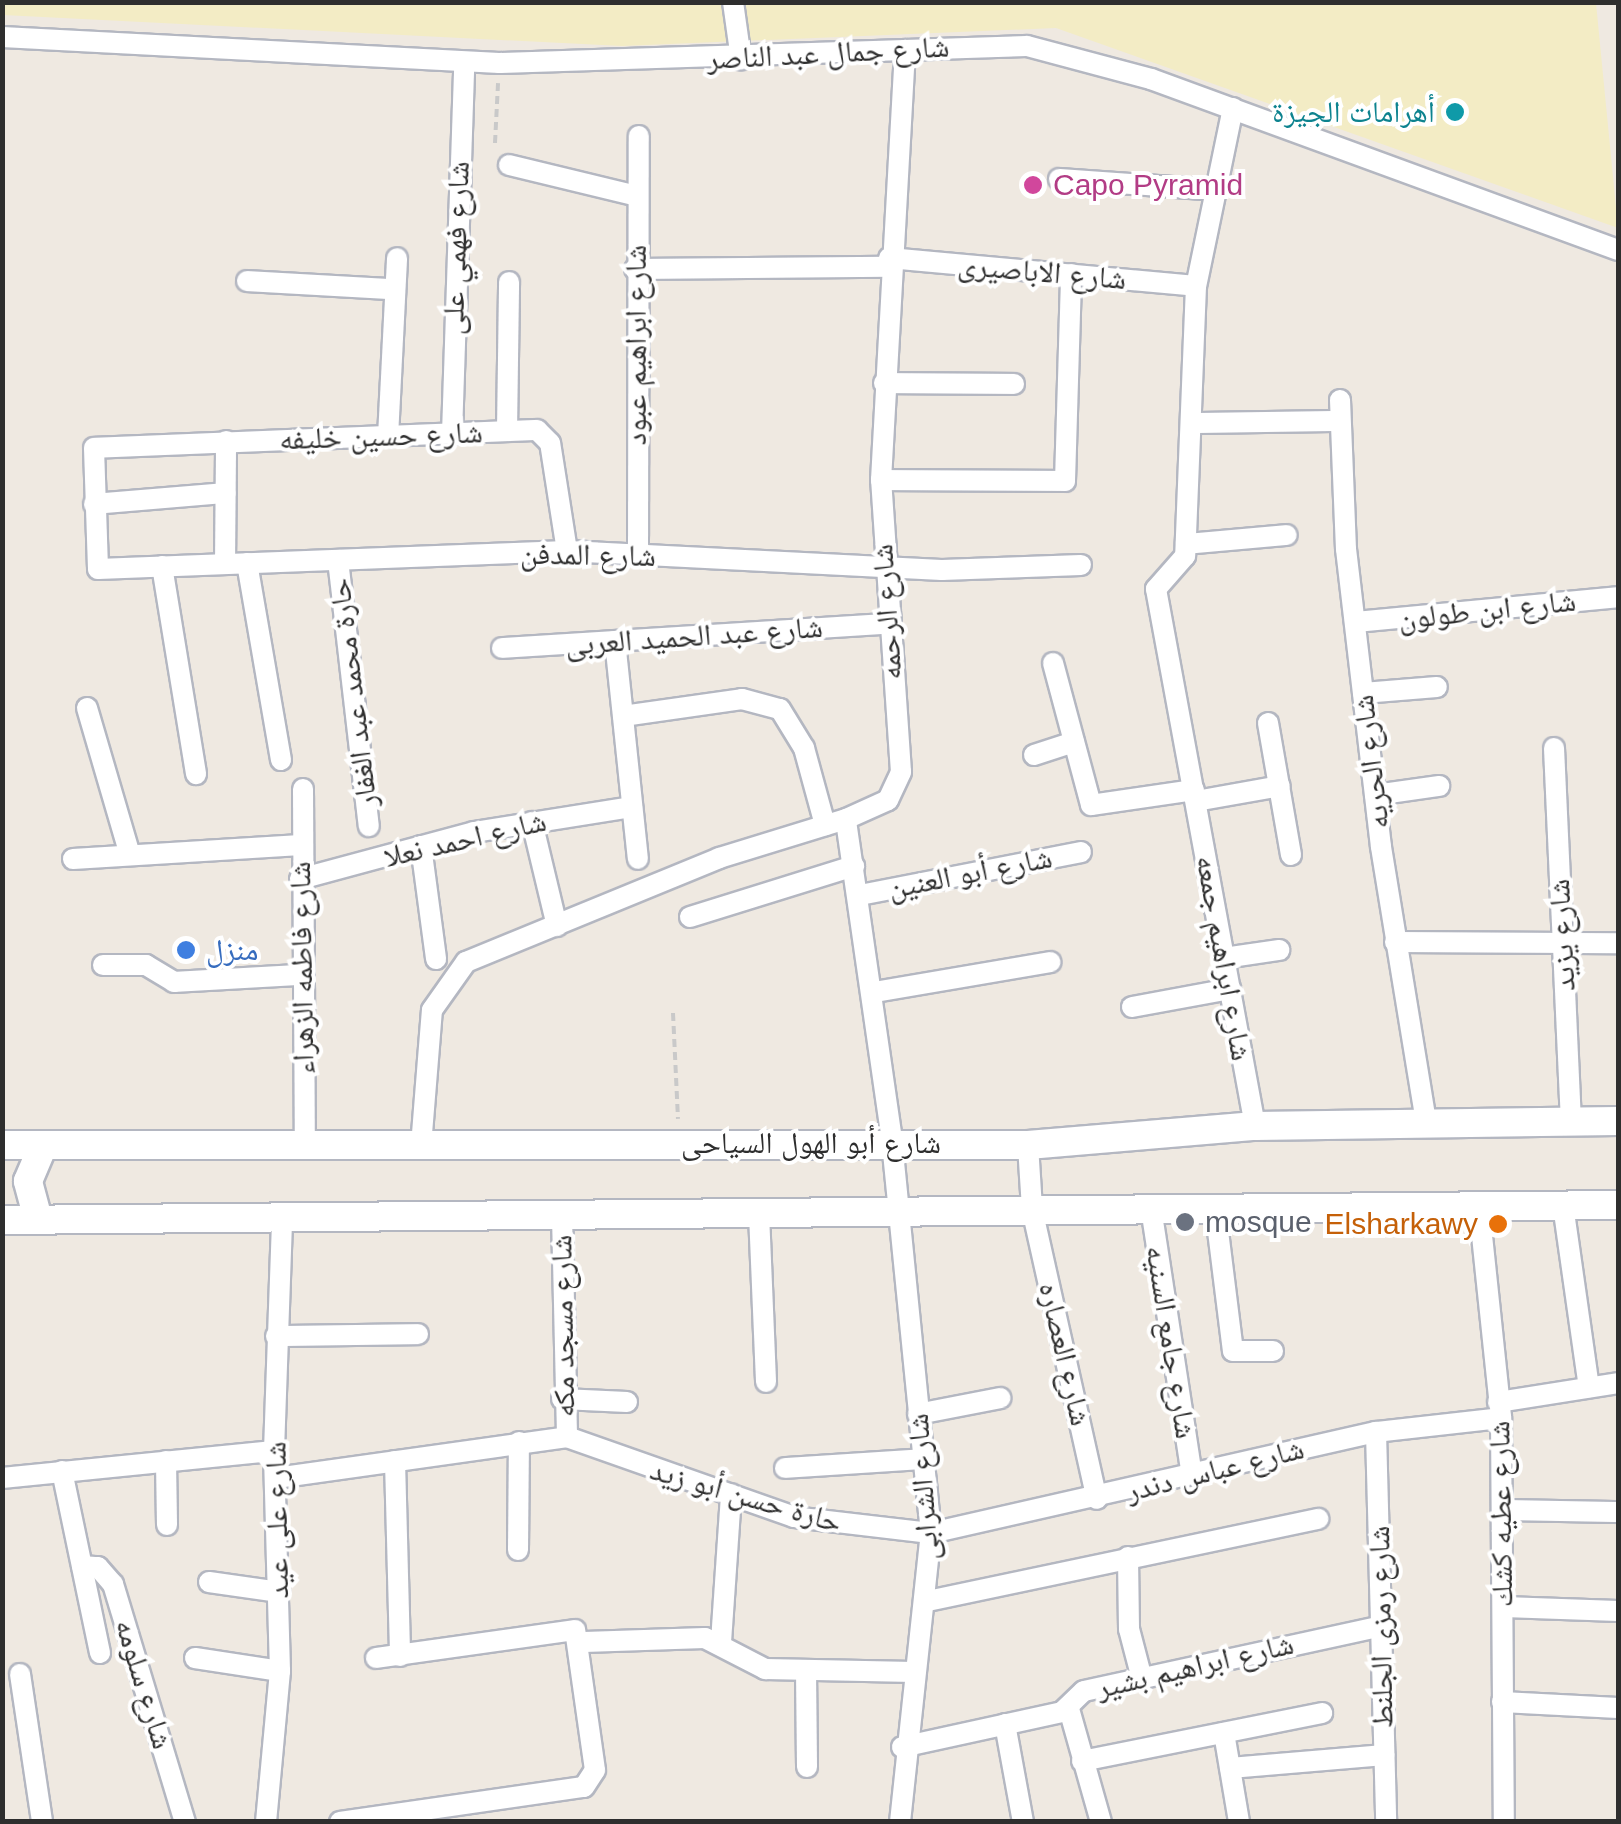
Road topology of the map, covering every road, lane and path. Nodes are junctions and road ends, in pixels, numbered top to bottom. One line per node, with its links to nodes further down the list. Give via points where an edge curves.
1 (733, 2): 4 (street)
2 (2, 36): 5 (street, شارع جمال عبد الناصر)
3 (905, 50): 4 (street, شارع جمال عبد الناصر); 7 (street, شارع جمال عبد الناصر, via 1028,46); 16 (street, شارع الرحمه)
4 (740, 59): 6 (street, شارع جمال عبد الناصر)
5 (464, 63): 6 (street, شارع جمال عبد الناصر); 27 (street, شارع فهمي على)
6 (499, 63): 9 (path)
7 (1233, 108): 12 (street); 14 (street, شارع جمال عبد الناصر)
8 (639, 136): 13 (street, شارع ابراهيم عبود)
9 (495, 143)
10 (508, 165): 13 (street)
11 (1058, 180): 12 (street)
12 (1216, 190): 21 (street)
13 (637, 196): 17 (street, شارع ابراهيم عبود)
14 (1618, 250)
15 (397, 258): 22 (street)
16 (888, 262): 17 (street, شارع الاباصيرى); 18 (street, شارع الاباصيرى); 23 (street, شارع الرحمه)
17 (635, 269): 36 (street, شارع ابراهيم عبود, via 626,373)
18 (1070, 274): 21 (street, شارع الاباصيرى); 30 (street, via 1066,481)
19 (248, 281): 22 (street)
20 (509, 282): 26 (street)
21 (1196, 286): 25 (street)
22 (392, 289): 28 (street)
23 (884, 382): 24 (street); 30 (street, شارع الرحمه)
24 (1014, 384)
25 (1190, 423): 34 (street); 44 (street, شارع الحريه, via 1340,411)
26 (506, 431): 27 (street, شارع حسين خليفه); 35 (street, شارع حسين خليفه, via 549,438)
27 (452, 434): 28 (street, شارع حسين خليفه)
28 (388, 436): 29 (street, شارع حسين خليفه)
29 (226, 441): 31 (street); 32 (street, شارع حسين خليفه, via 96,444)
30 (881, 480): 42 (street, شارع الرحمه)
31 (226, 493): 32 (street); 39 (street)
32 (94, 504): 41 (street, شارع المدفن, via 95,568)
33 (1287, 535): 34 (street)
34 (1186, 544): 62 (street, شارع ابراهيم جمعه, via 1181,567 1156,589)
35 (567, 551): 36 (street, شارع المدفن); 37 (street, شارع المدفن)
36 (638, 554): 42 (street, شارع المدفن)
37 (338, 560): 38 (street, شارع المدفن); 68 (street, حارة محمد عبد الغفار)
38 (247, 563): 39 (street, شارع المدفن); 57 (street)
39 (225, 564): 41 (street, شارع المدفن)
40 (1081, 565): 42 (street, شارع المدفن)
41 (162, 566): 58 (street)
42 (881, 566): 45 (street, شارع الرحمه)
43 (1618, 598): 44 (street, شارع ابن طولون)
44 (1354, 622): 50 (street, شارع الحريه)
45 (887, 624): 46 (street, شارع عبد الحميد العربى); 65 (street, شارع الرحمه, via 900,782 888,800)
46 (615, 641): 47 (street, شارع عبد الحميد العربى); 52 (street)
47 (502, 648)
48 (1053, 663): 54 (street)
49 (1437, 686): 50 (street)
50 (1363, 693): 63 (street, شارع الحريه)
51 (87, 708): 72 (street)
52 (623, 716): 64 (street); 67 (street, via 742,699 780,709 804,748)
53 (1268, 723): 59 (street)
54 (1074, 742): 56 (street); 62 (street, via 1095,807)
55 (1554, 748): 82 (street, شارع يزيد)
56 (1034, 755)
57 (281, 760)
58 (196, 774)
59 (1280, 786): 62 (street); 73 (street)
60 (1439, 786): 63 (street)
61 (303, 789): 69 (street, شارع فاطمه الزهراء)
62 (1195, 795): 85 (street, شارع ابراهيم جمعه)
63 (1375, 795): 81 (street, شارع الحريه)
64 (632, 807): 66 (street, شارع احمد نعلا); 75 (street)
65 (846, 819): 67 (street, شارع الرحمه); 76 (street)
66 (532, 822): 70 (street, شارع احمد نعلا); 80 (street)
67 (825, 825): 80 (street, شارع الرحمه, via 719,858)
68 (368, 826)
69 (301, 845): 72 (street); 77 (street, شارع فاطمه الزهراء)
70 (421, 846): 77 (street, شارع احمد نعلا); 86 (street)
71 (1081, 852): 78 (street, شارع أبو العنين)
72 (130, 855): 74 (street)
73 (1291, 855)
74 (73, 859)
75 (638, 859)
76 (854, 866): 78 (street); 79 (street)
77 (300, 879): 89 (street, شارع فاطمه الزهراء)
78 (860, 894): 91 (street)
79 (690, 917)
80 (557, 926): 104 (street, شارع الرحمه, via 466,962 447,984 422,1060)
81 (1395, 942): 82 (street); 95 (street, شارع الحريه)
82 (1562, 943): 83 (street); 96 (street, شارع يزيد)
83 (1618, 943)
84 (1279, 950): 85 (street)
85 (1224, 958): 90 (street, شارع ابراهيم جمعه)
86 (436, 960)
87 (1050, 962): 91 (street)
88 (103, 965): 89 (street, via 146,965 174,982)
89 (300, 974): 103 (street, شارع فاطمه الزهراء)
90 (1230, 989): 92 (street); 97 (street, شارع ابراهيم جمعه)
91 (875, 992): 98 (street)
92 (1132, 1007)
93 (673, 1013): 99 (path)
94 (1618, 1120): 96 (main road, شارع أبو الهول السياحى)
95 (1426, 1121): 96 (main road, شارع أبو الهول السياحى); 97 (main road, شارع أبو الهول السياحى)
96 (1571, 1121)
97 (1255, 1126): 101 (main road, شارع أبو الهول السياحى)
98 (892, 1140): 99 (main road, شارع أبو الهول السياحى); 101 (main road, شارع أبو الهول السياحى); 111 (street, شارع الشرابى)
99 (679, 1144): 104 (main road, شارع أبو الهول السياحى)
100 (2, 1145): 102 (main road, شارع أبو الهول السياحى)
101 (1028, 1145): 110 (street, شارع العصاره)
102 (43, 1146): 103 (main road, شارع أبو الهول السياحى); 115 (main road, via 28,1180)
103 (305, 1146): 104 (main road, شارع أبو الهول السياحى)
104 (421, 1146)
105 (1618, 1204): 106 (main road)
106 (1562, 1205): 107 (main road); 122 (street)
107 (1479, 1206): 109 (main road); 126 (street, شارع عطيه كشك)
108 (1151, 1208): 109 (main road); 110 (main road); 137 (street, شارع جامع السنيه)
109 (1214, 1208): 119 (street, via 1233,1351)
110 (1032, 1209): 111 (main road); 141 (street, شارع العصاره)
111 (897, 1212): 112 (main road); 127 (street, شارع الشرابى)
112 (759, 1214): 113 (main road); 120 (street)
113 (562, 1215): 114 (main road); 124 (street, شارع مسجد مكه)
114 (282, 1218): 115 (main road); 118 (street, شارع على عيد)
115 (38, 1219): 116 (main road)
116 (2, 1220)
117 (418, 1334): 118 (street)
118 (276, 1336): 131 (street, شارع على عيد)
119 (1273, 1350)
120 (766, 1382)
121 (1618, 1383): 122 (street, شارع عباس دندر)
122 (1589, 1387): 126 (street, شارع عباس دندر)
123 (1000, 1398): 127 (street)
124 (562, 1399): 125 (street); 129 (street, شارع مسجد مكه)
125 (627, 1402)
126 (1499, 1410): 128 (street, شارع عباس دندر); 142 (street, شارع عطيه كشك)
127 (918, 1414): 132 (street, شارع الشرابى)
128 (1376, 1432): 137 (street, شارع عباس دندر); 155 (street, شارع رمزى الجلنط)
129 (566, 1437): 130 (street); 140 (street, حارة حسن أبو زيد)
130 (518, 1442): 134 (street); 147 (street)
131 (274, 1451): 133 (street); 139 (street, شارع على عيد)
132 (924, 1458): 135 (street); 146 (street, شارع الشرابى)
133 (166, 1461): 136 (street); 145 (street)
134 (395, 1461): 139 (street); 159 (street)
135 (785, 1468)
136 (62, 1472): 138 (street); 149 (street)
137 (1192, 1476): 141 (street, شارع عباس دندر)
138 (2, 1478)
139 (276, 1478): 151 (street, شارع على عيد)
140 (732, 1494): 146 (street, حارة حسن أبو زيد, via 794,1517); 157 (street)
141 (1098, 1499): 146 (street, شارع عباس دندر)
142 (1502, 1510): 143 (street); 153 (street, شارع عطيه كشك)
143 (1618, 1512)
144 (1318, 1519): 148 (street)
145 (167, 1525)
146 (931, 1533): 152 (street, شارع الشرابى)
147 (518, 1550)
148 (1128, 1557): 152 (street); 166 (street, via 1129,1629)
149 (82, 1566): 158 (street); 180 (street, شارع سلومه, via 98,1566 114,1584)
150 (209, 1582): 151 (street)
151 (278, 1592): 163 (street, شارع على عيد)
152 (928, 1602): 164 (street, شارع الشرابى)
153 (1504, 1607): 154 (street); 167 (street, شارع عطيه كشك)
154 (1618, 1612)
155 (1381, 1626): 166 (street, شارع ابراهيم بشير); 174 (street, شارع رمزى الجلنط)
156 (577, 1637): 157 (street); 159 (street); 178 (street, via 596,1758 584,1787)
157 (721, 1642): 162 (street, via 753,1666)
158 (100, 1652)
159 (400, 1656): 161 (street)
160 (195, 1658): 163 (street)
161 (376, 1658)
162 (806, 1670): 164 (street); 176 (street)
163 (280, 1671): 181 (street, شارع على عيد)
164 (914, 1672): 173 (street, شارع الشرابى)
165 (20, 1674): 179 (street)
166 (1142, 1679): 169 (street, شارع ابراهيم بشير, via 1084,1691)
167 (1502, 1702): 168 (street); 188 (street, شارع عطيه كشك)
168 (1618, 1708)
169 (1069, 1710): 171 (street, شارع ابراهيم بشير); 175 (street)
170 (1322, 1712): 172 (street)
171 (1005, 1724): 173 (street, شارع ابراهيم بشير); 184 (street)
172 (1224, 1732): 175 (street); 177 (street)
173 (902, 1747): 183 (street, شارع الشرابى)
174 (1384, 1755): 177 (street); 187 (street, شارع رمزى الجلنط)
175 (1082, 1762): 185 (street)
176 (807, 1767)
177 (1230, 1768): 186 (street)
178 (444, 1811): 182 (street)
179 (42, 1822)
180 (185, 1822)
181 (266, 1822)
182 (340, 1822)
183 (900, 1822)
184 (1024, 1822)
185 (1102, 1822)
186 (1239, 1822)
187 (1386, 1822)
188 (1504, 1822)

